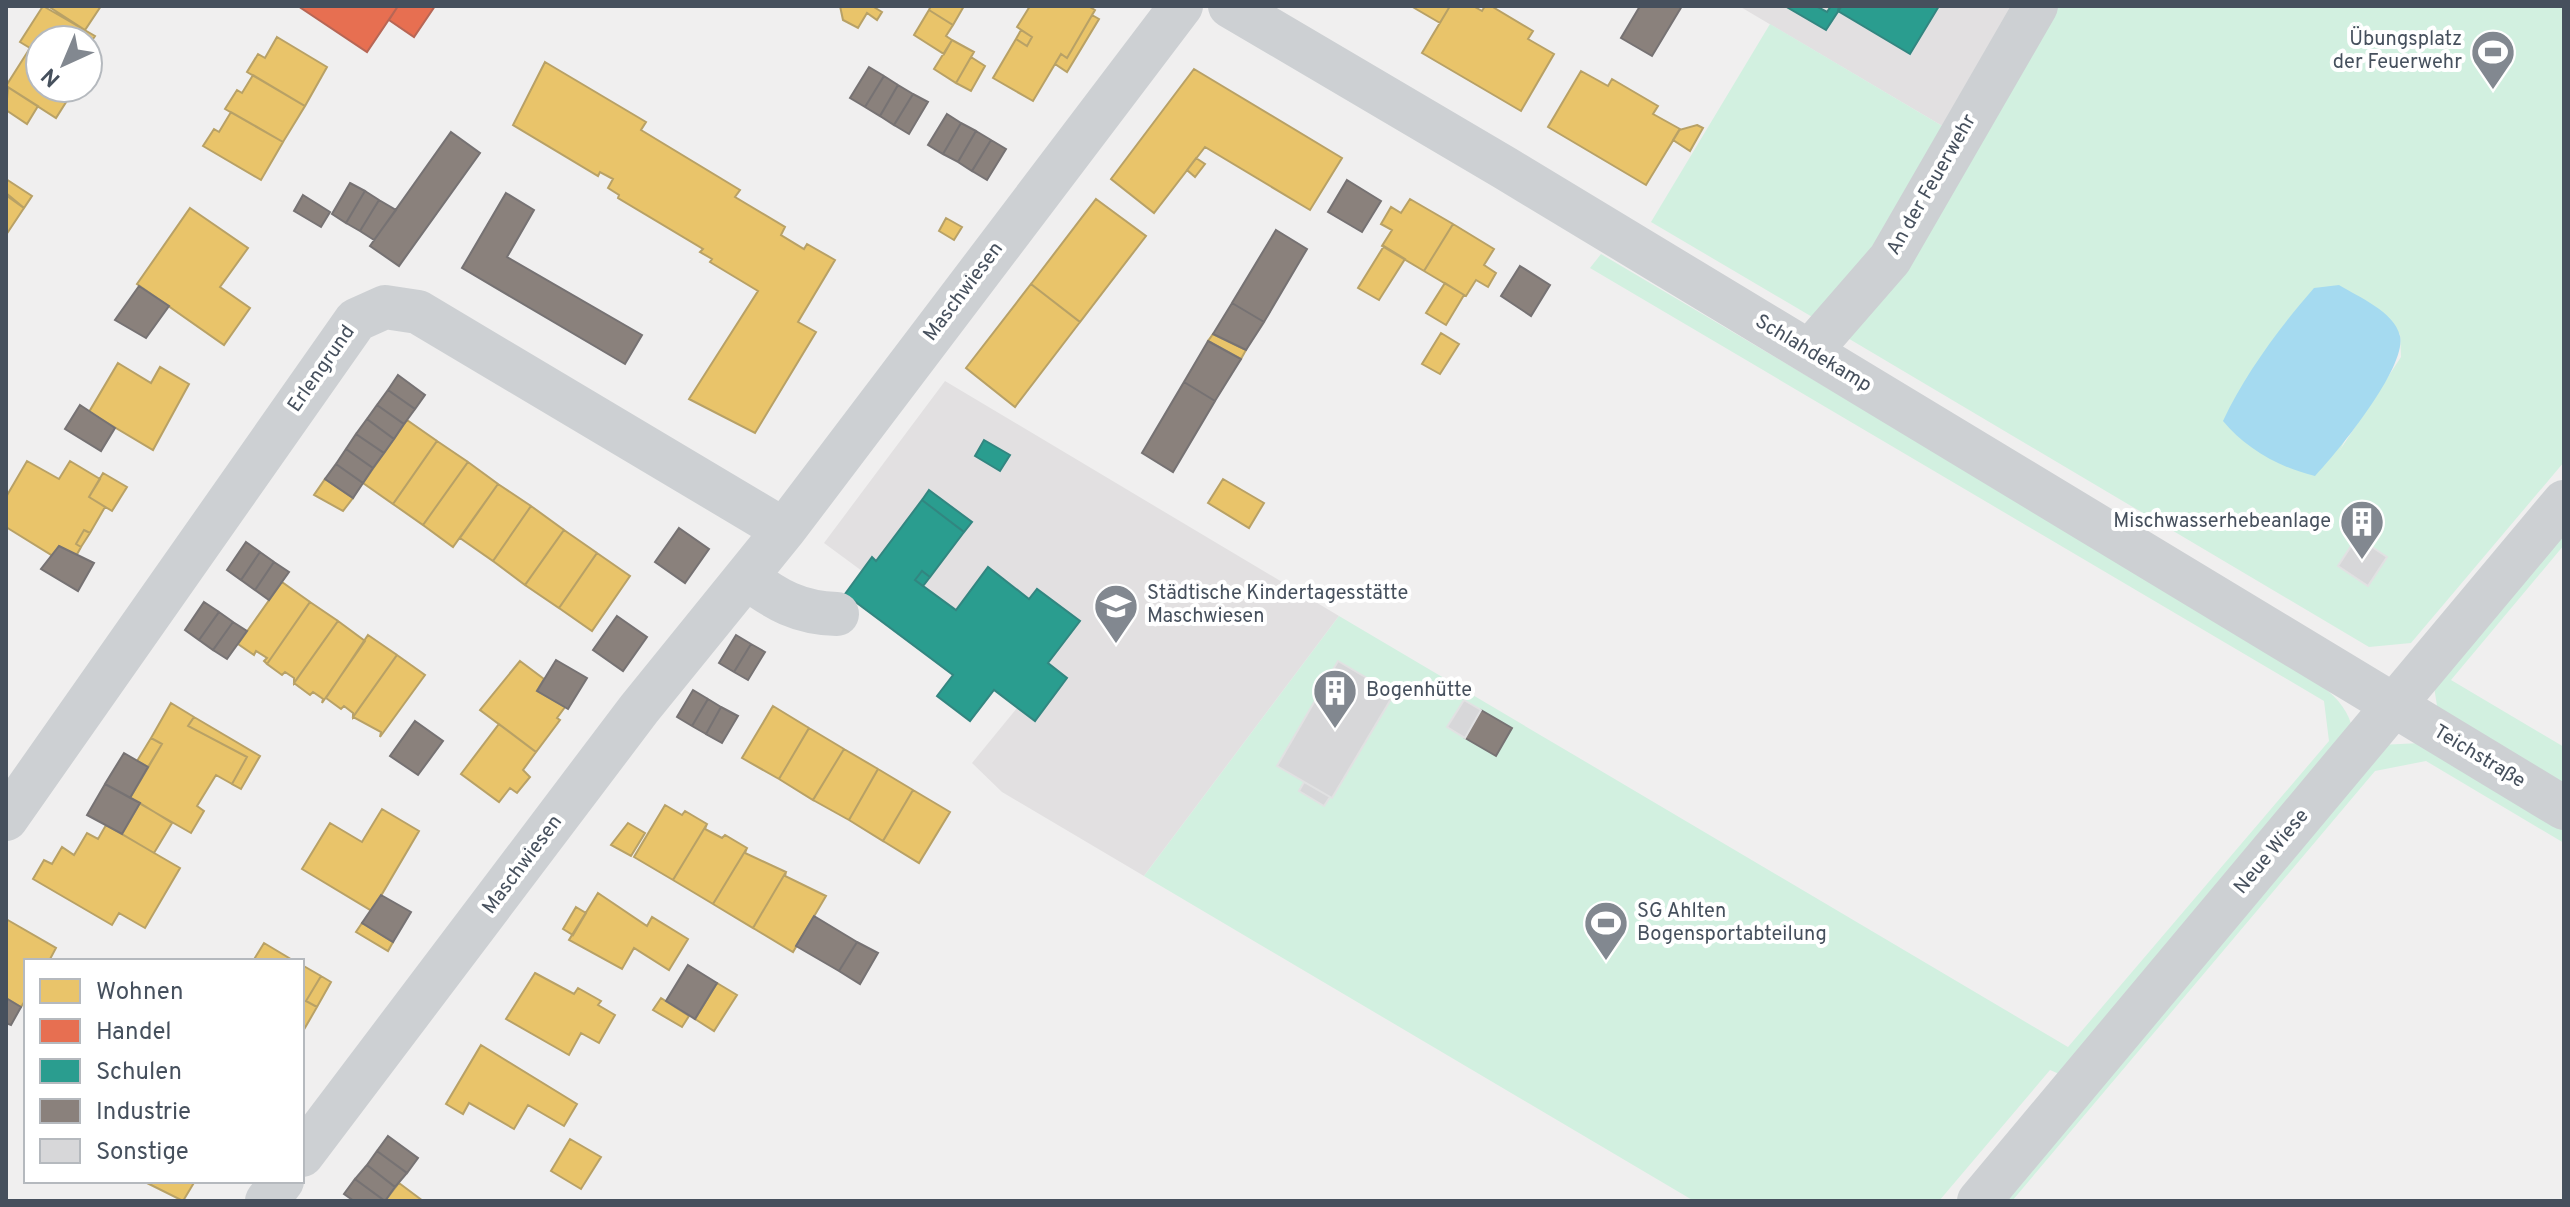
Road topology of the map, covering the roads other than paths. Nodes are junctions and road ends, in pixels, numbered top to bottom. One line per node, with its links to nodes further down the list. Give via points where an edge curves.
1 (1181, 6): 6 (street, Maschwiesen)
2 (1230, 6): 4 (street, Schlahdekamp)
3 (2036, 6): 4 (street, An der Feuerwehr, via 1890,259)
4 (1810, 351): 9 (street, Schlahdekamp)
5 (2564, 502): 9 (street, Neue Wiese)
6 (784, 530): 7 (street, Maschwiesen); 11 (street, Erlengrund, via 418,312 385,307 356,320)
7 (746, 577): 8 (street, via 802,611); 12 (street, Maschwiesen, via 639,709)
8 (837, 614)
9 (2394, 706): 10 (street, Teichstraße); 15 (street, Neue Wiese)
10 (2564, 808)
11 (6, 819)
12 (304, 1152)
13 (280, 1183): 14 (street)
14 (267, 1201)
15 (1979, 1201)

